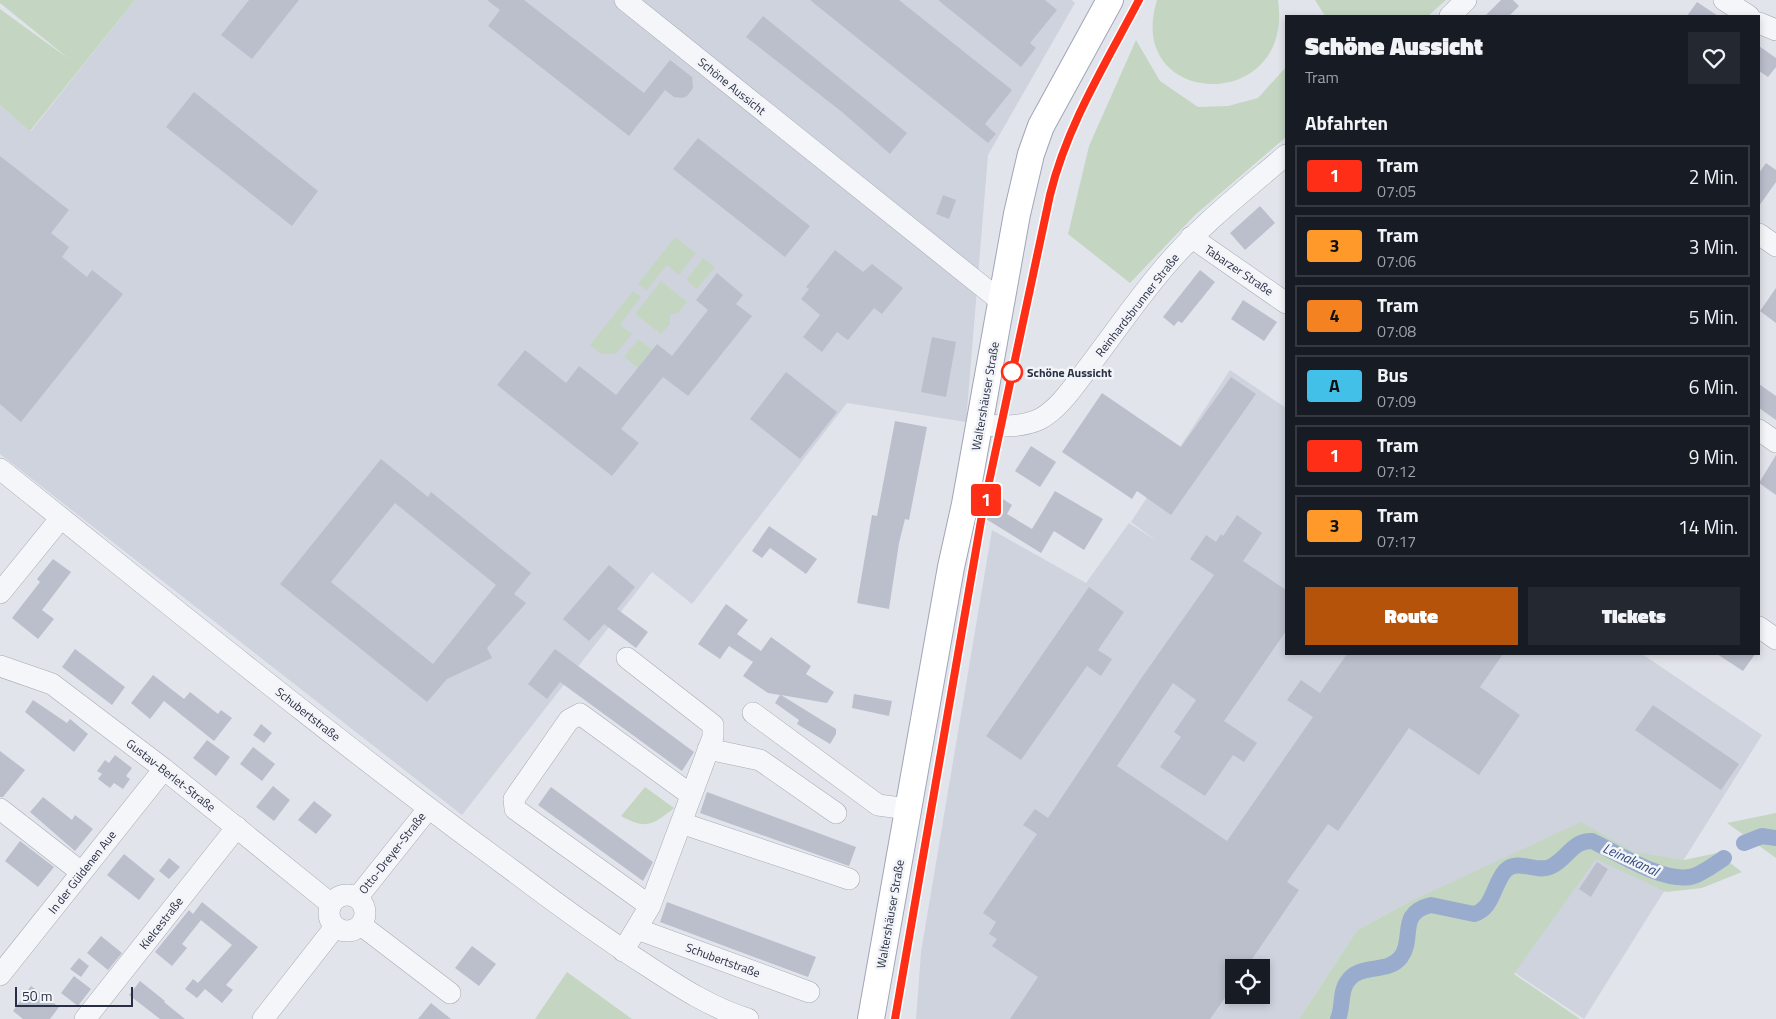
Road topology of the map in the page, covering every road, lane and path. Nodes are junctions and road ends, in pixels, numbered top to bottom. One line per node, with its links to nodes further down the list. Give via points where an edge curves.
1 (625, 0): 11 (street, Schöne Aussicht)
2 (1110, 0): 11 (main road, Waltershäuser Straße, via 1041,126 1020,199)
3 (1466, 0): 5 (street)
4 (1724, 0): 6 (street)
5 (1451, 15)
6 (1746, 15)
7 (1760, 23): 8 (street)
8 (1776, 30)
9 (1285, 156): 10 (street, Reinhardsbrunner Straße)
10 (1191, 237): 12 (street, Tabarzer Straße); 13 (street, Reinhardsbrunner Straße, via 1052,410 1040,419 1018,426)
11 (1002, 302): 13 (main road, Waltershäuser Straße)
12 (1285, 302)
13 (980, 424): 29 (main road, Waltershäuser Straße, via 949,576)
14 (1760, 431): 15 (street)
15 (1776, 442)
16 (0, 469): 17 (street, Schubertstraße)
17 (61, 518): 18 (street); 28 (street, Schubertstraße)
18 (0, 593)
19 (1760, 628): 20 (street)
20 (1776, 639)
21 (627, 658): 24 (street, via 713,725)
22 (0, 666): 25 (street, Gustav-Berlet-Straße, via 52,684)
23 (753, 713): 29 (street, via 878,805)
24 (708, 749): 26 (street); 30 (street, via 760,760)
25 (164, 769): 32 (street, Gustav-Berlet-Straße); 33 (street, In der Güldenen Aue)
26 (691, 795): 31 (street); 37 (street, via 580,714 569,720 514,799 515,809)
27 (0, 809): 33 (street)
28 (428, 809): 35 (street, Otto-Dreyer-Straße); 41 (street, Schubertstraße)
29 (908, 809): 49 (main road, Waltershäuser Straße)
30 (836, 813)
31 (681, 823): 34 (street); 37 (street)
32 (237, 827): 36 (street, Gustav-Berlet-Straße); 46 (street, Kielcestraße)
33 (81, 872): 42 (street, In der Güldenen Aue)
34 (849, 879)
35 (357, 898): 36 (street, via 346,895); 38 (street, via 365,913)
36 (331, 904): 39 (street, via 328,915)
37 (650, 906): 40 (street)
38 (361, 925): 39 (street, via 345,932); 44 (street)
39 (335, 927): 47 (street)
40 (637, 930): 41 (street); 43 (street, Schubertstraße)
41 (623, 951): 45 (street, Schubertstraße)
42 (3, 965)
43 (809, 992)
44 (450, 993)
45 (725, 1016): 48 (street, Schubertstraße)
46 (85, 1019)
47 (263, 1019)
48 (748, 1019)
49 (871, 1019)

